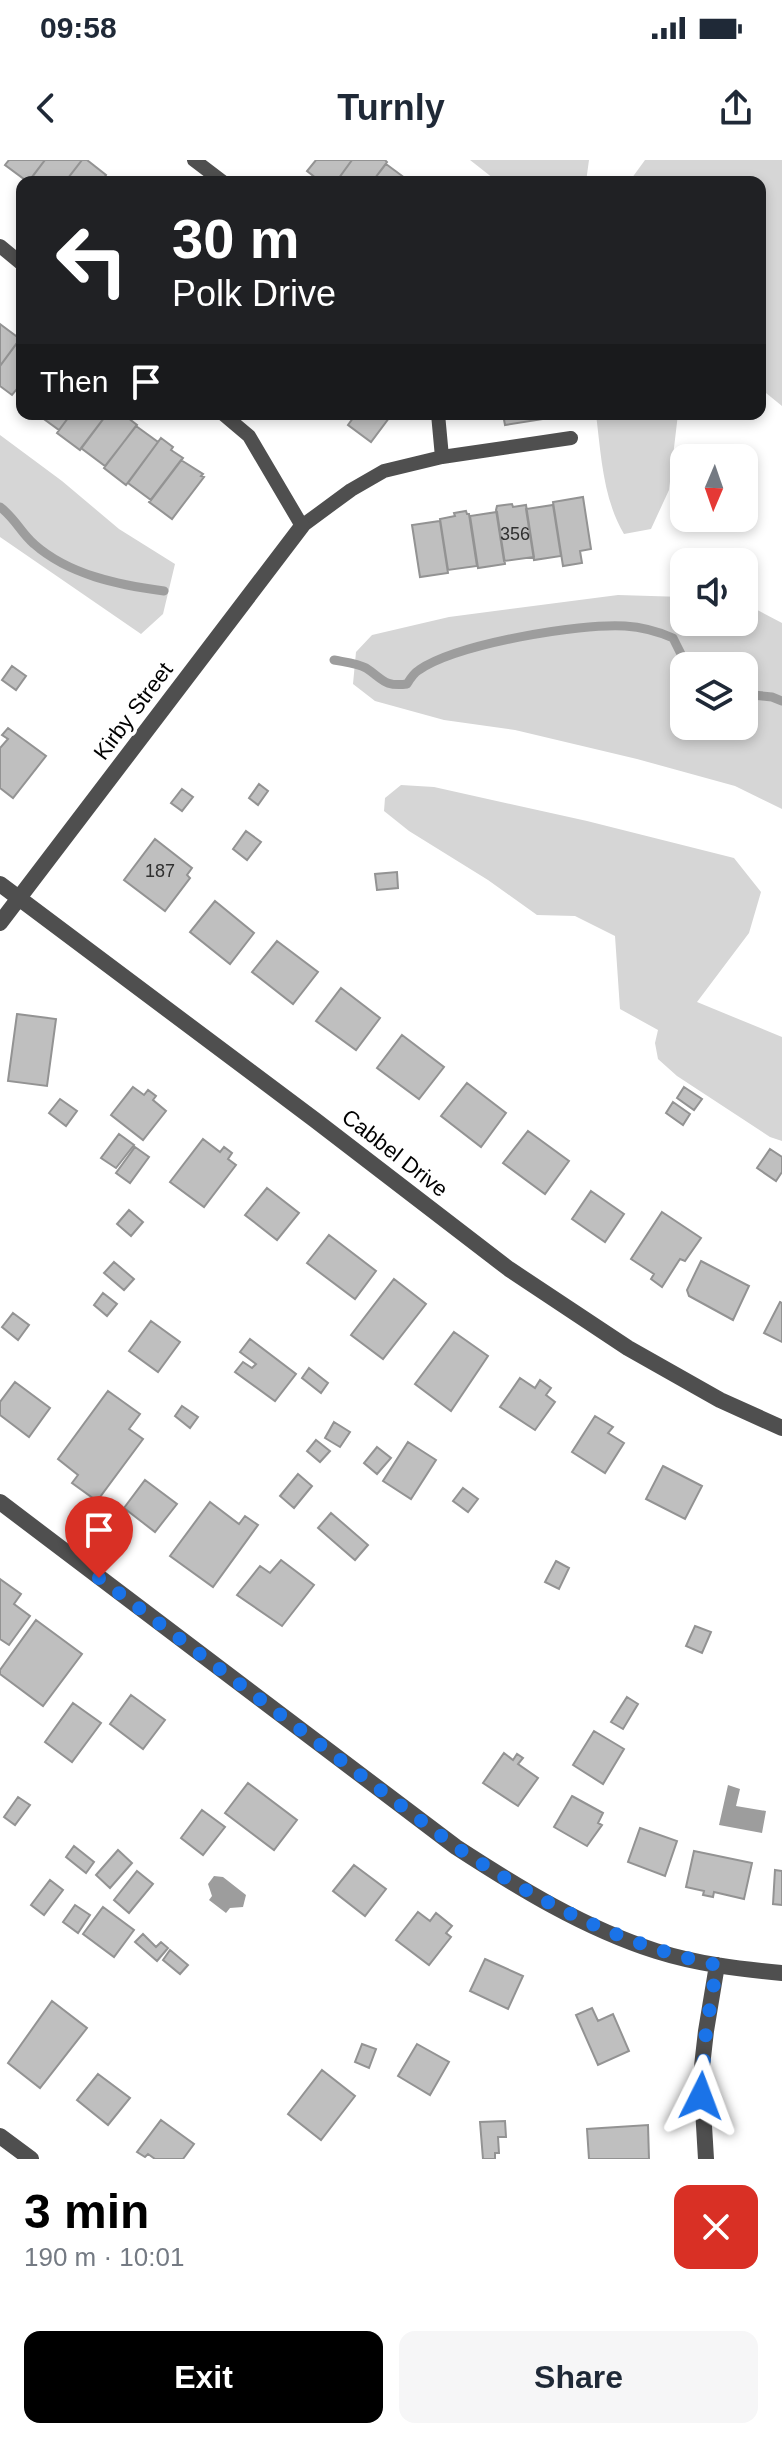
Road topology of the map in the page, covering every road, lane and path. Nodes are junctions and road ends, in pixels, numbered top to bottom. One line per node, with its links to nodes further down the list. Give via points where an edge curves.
1 (194, 160): 2 (lane)
2 (215, 176)
3 (0, 246): 4 (lane)
4 (16, 259)
5 (230, 420): 9 (lane, via 249,436)
6 (439, 420): 8 (lane)
7 (571, 438): 8 (lane, Kirby Street)
8 (442, 457): 9 (lane, Kirby Street, via 384,471)
9 (302, 526): 11 (street, Kirby Street)
10 (0, 884): 11 (street, Cabbel Drive)
11 (18, 899): 12 (street, Kirby Street); 13 (street, Cabbel Drive, via 509,1269 628,1348)
12 (0, 923)
13 (782, 1428)
14 (0, 1502): 15 (street, via 494,1872 626,1940)
15 (717, 1965): 16 (street); 19 (street, via 701,2075)
16 (782, 1973)
17 (0, 2136): 18 (street)
18 (31, 2159)
19 (706, 2159)

